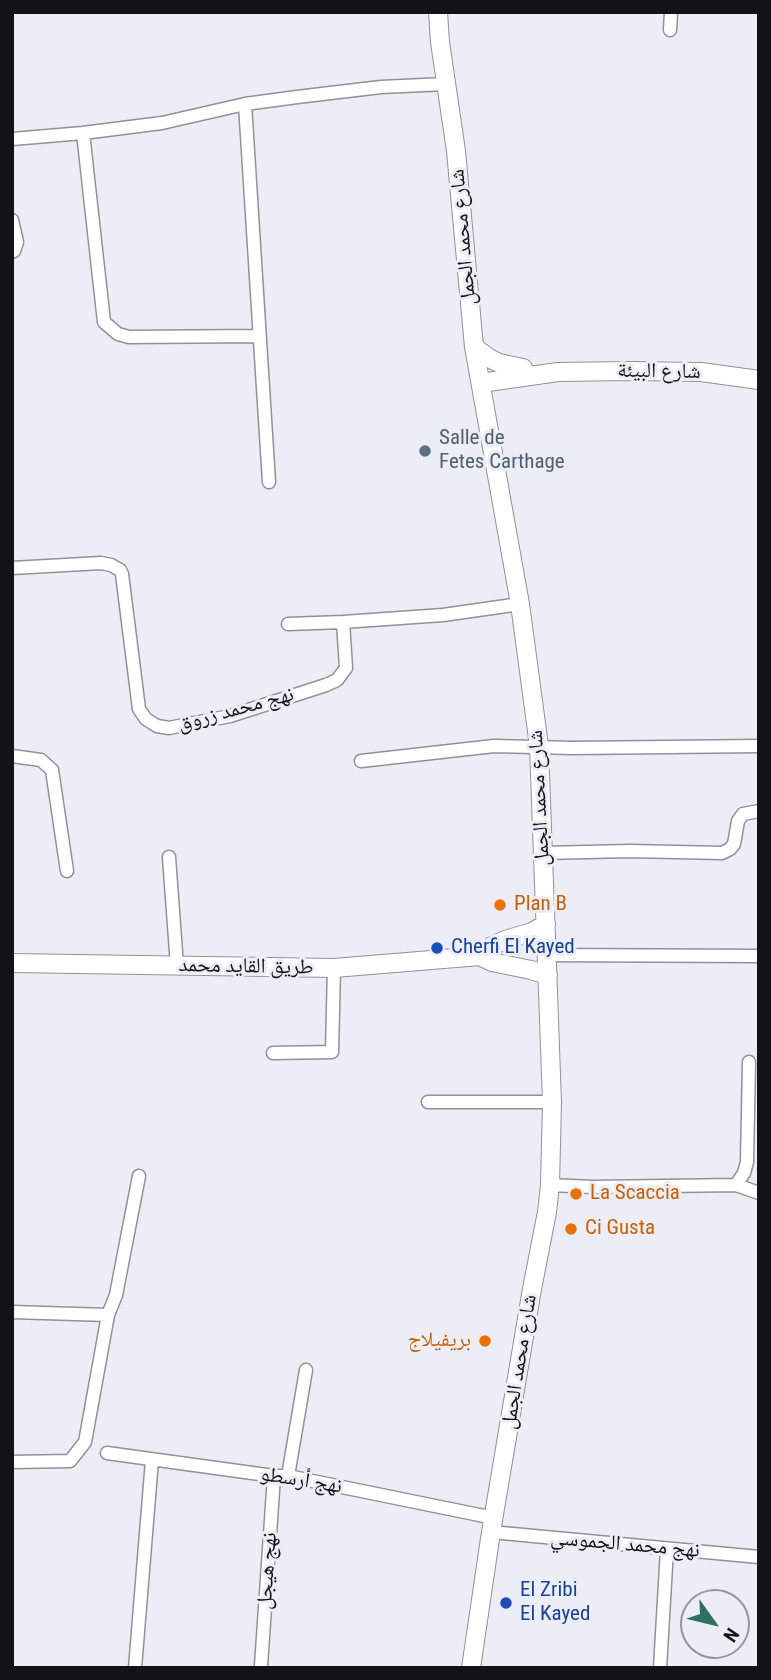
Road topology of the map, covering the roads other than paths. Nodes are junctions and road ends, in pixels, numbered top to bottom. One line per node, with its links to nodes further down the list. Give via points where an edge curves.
1 (438, 12): 4 (street, شارع محمد الجمل)
2 (671, 12): 3 (street)
3 (670, 30)
4 (446, 84): 5 (street); 11 (street, شارع محمد الجمل)
5 (244, 104): 6 (street, via 162,123); 10 (street)
6 (83, 133): 7 (street); 10 (street, via 104,322 129,337)
7 (12, 139)
8 (12, 220): 9 (street, via 17,242)
9 (12, 252)
10 (258, 336): 16 (street)
11 (474, 346): 12 (street, via 489,358); 13 (street, شارع محمد الجمل)
12 (525, 372): 13 (street, شارع البيئة); 14 (street, شارع البيئة, via 701,372); 15 (street, via 507,387)
13 (480, 377): 15 (street, شارع محمد الجمل)
14 (759, 380)
15 (487, 415): 18 (street, شارع محمد الجمل)
16 (269, 482)
17 (12, 568): 19 (street, نهج محمد زروق, via 101,563 117,568 122,574 139,709 157,726 169,728 230,716 337,680 346,668)
18 (520, 604): 19 (street); 21 (street, شارع محمد الجمل)
19 (343, 622): 20 (street)
20 (288, 624)
21 (540, 746): 22 (street); 24 (street, via 494,746); 26 (street, شارع محمد الجمل)
22 (759, 746)
23 (12, 756): 28 (street, via 41,760 52,770)
24 (361, 761)
25 (759, 811): 26 (street, via 743,814 734,844 722,853)
26 (543, 853): 29 (street, شارع محمد الجمل)
27 (169, 857): 34 (street)
28 (67, 871)
29 (546, 924): 30 (street, شارع محمد الجمل); 31 (street, طريق القايد محمد, via 492,946)
30 (547, 955): 32 (street); 36 (street, شارع محمد الجمل)
31 (480, 956): 35 (street, طريق القايد محمد); 36 (street, طريق القايد محمد)
32 (759, 956)
33 (12, 963): 34 (street, طريق القايد محمد)
34 (177, 966): 35 (street, طريق القايد محمد)
35 (334, 968): 37 (street, via 332,1052)
36 (548, 975): 40 (street, شارع محمد الجمل)
37 (273, 1053)
38 (749, 1062): 41 (street)
39 (428, 1102): 40 (street)
40 (552, 1102): 43 (street, شارع محمد الجمل)
41 (753, 1162): 44 (street)
42 (139, 1176): 47 (street)
43 (550, 1185): 44 (street); 54 (street, شارع محمد الجمل)
44 (736, 1185): 45 (street)
45 (759, 1193)
46 (12, 1311): 47 (street)
47 (108, 1315): 51 (street, via 85,1442 70,1461)
48 (306, 1370): 53 (street)
49 (107, 1453): 50 (street, نهج أرسطو)
50 (152, 1460): 52 (street, نهج أرسطو); 58 (street)
51 (12, 1462)
52 (274, 1476): 53 (street, نهج أرسطو); 57 (street, نهج هيجل)
53 (288, 1476): 54 (street, نهج أرسطو)
54 (493, 1525): 55 (street, نهج محمد الجموسي); 59 (street, شارع محمد الجمل)
55 (667, 1549): 56 (street, نهج محمد الجموسي); 60 (street)
56 (759, 1557)
57 (261, 1666)
58 (135, 1668)
59 (471, 1668)
60 (660, 1668)

